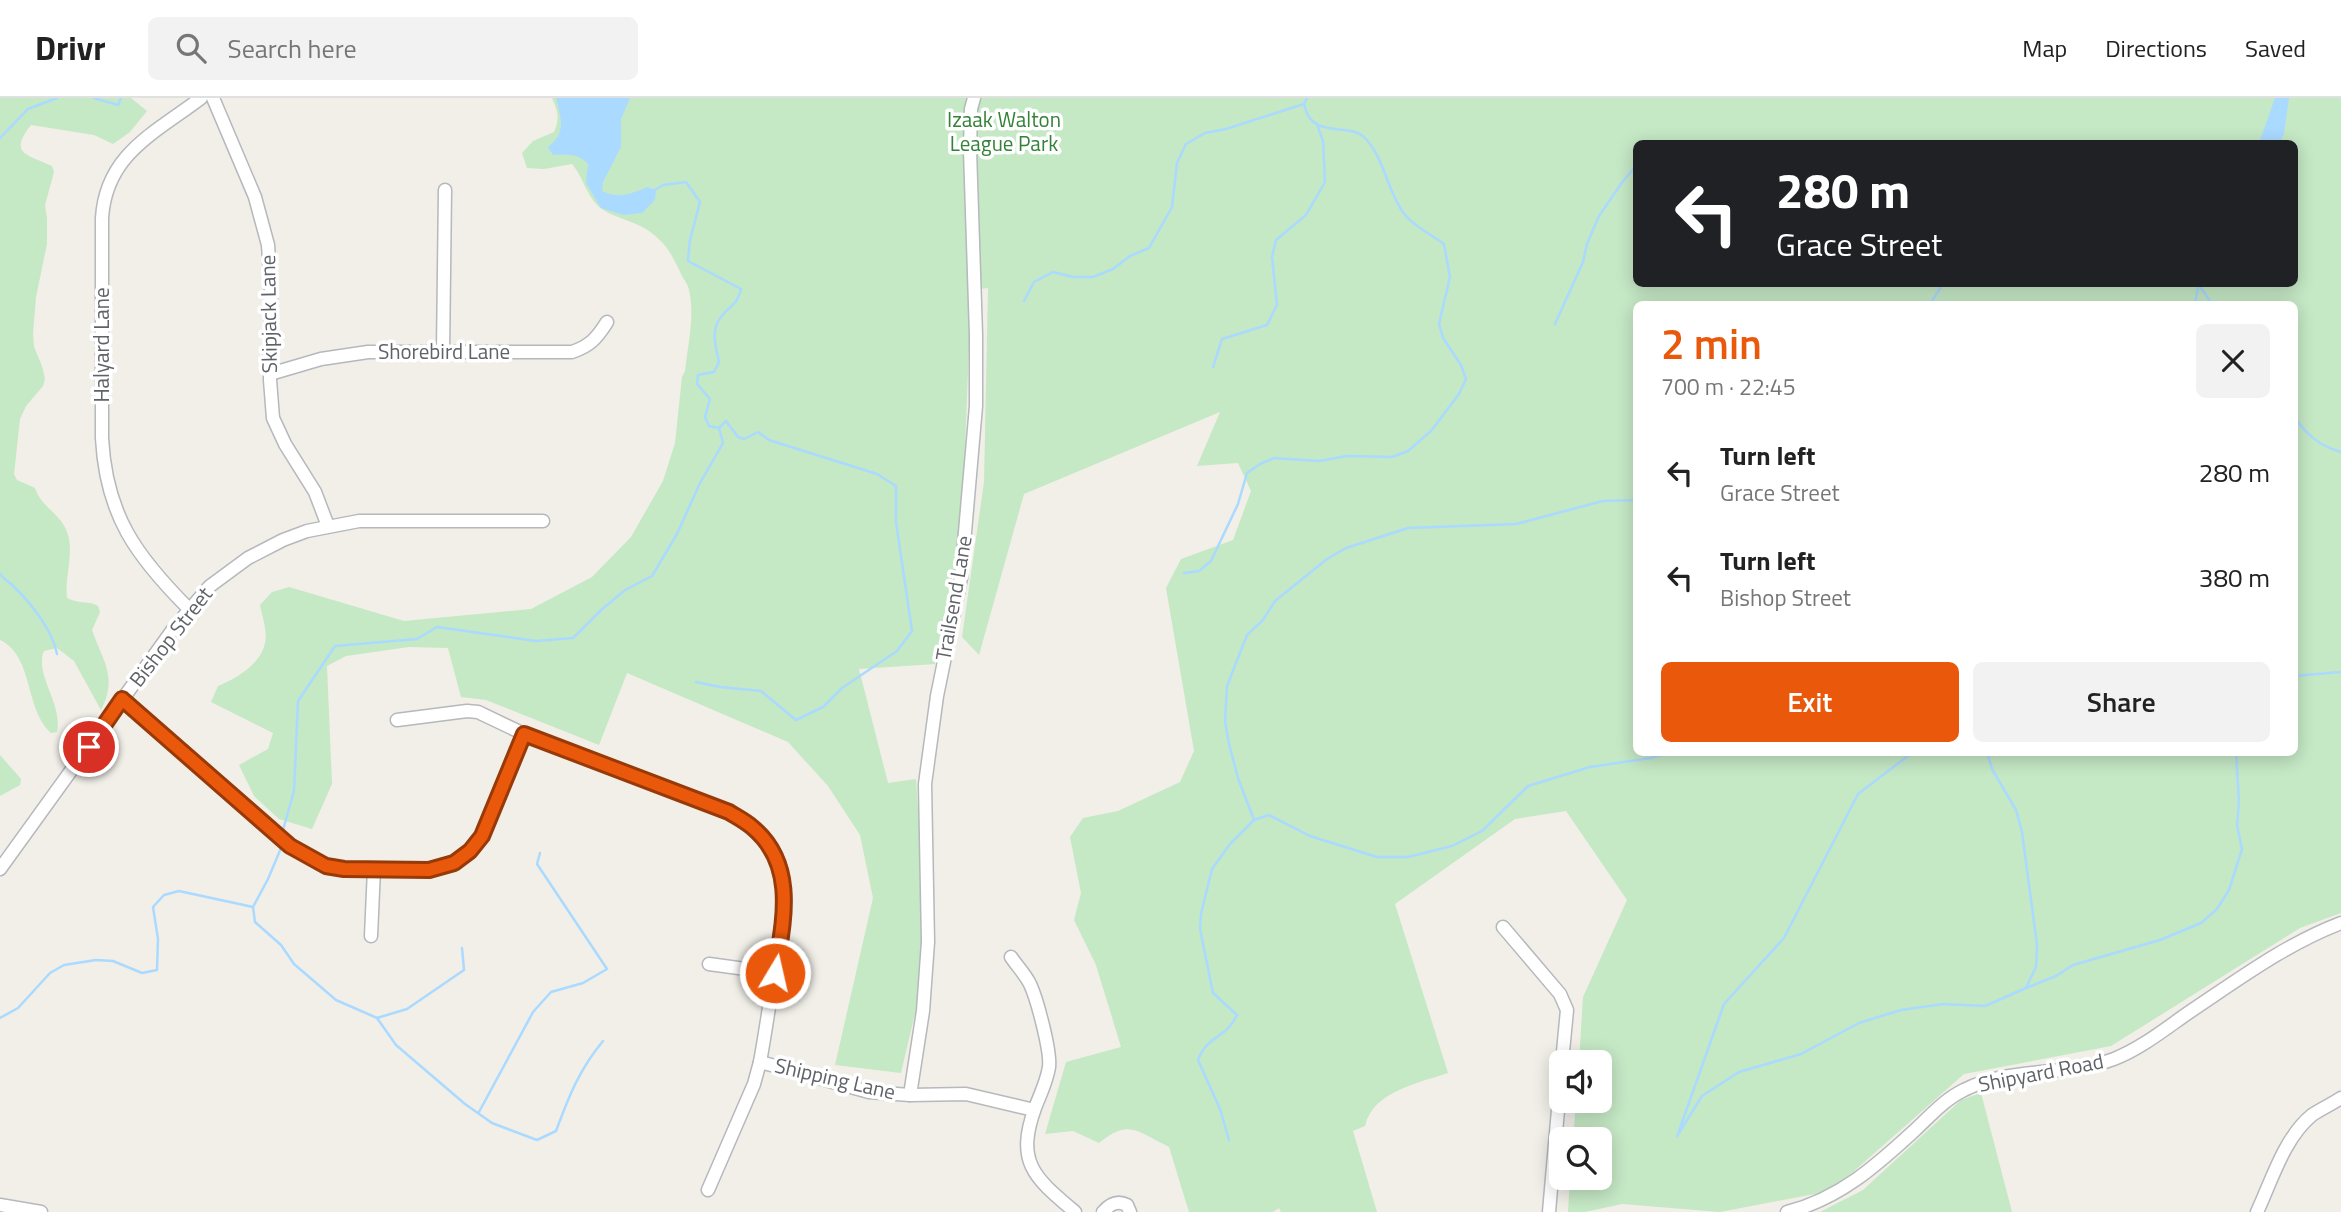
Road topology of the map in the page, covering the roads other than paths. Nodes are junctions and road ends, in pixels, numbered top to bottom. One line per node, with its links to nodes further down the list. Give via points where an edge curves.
1 (201, 98): 10 (street, Halyard Lane, via 121,161 106,190 102,218 105,470 127,534 145,562)
2 (213, 98): 7 (street, Skipjack Lane, via 255,197 268,245)
3 (974, 98): 24 (street, Trailsend Lane, via 970,139 976,406 961,578 925,784 928,942)
4 (444, 190): 6 (street)
5 (607, 322): 6 (street, Shorebird Lane, via 586,348 572,352)
6 (443, 352): 7 (street, Shorebird Lane, via 354,353)
7 (270, 374): 9 (street, Skipjack Lane, via 276,425 315,492)
8 (543, 521): 9 (street, Bishop Street, via 380,520)
9 (328, 526): 10 (street, Bishop Street, via 283,540 248,558 210,586)
10 (189, 609): 11 (street, Bishop Street)
11 (122, 699): 14 (street, Bishop Street); 15 (street, via 290,846 326,866)
12 (397, 720): 13 (street, via 478,712)
13 (524, 734): 15 (street, via 482,836 470,851 454,863 429,870); 21 (street, via 729,812 752,827 776,858 784,888)
14 (0, 869)
15 (374, 869): 18 (street)
16 (2341, 923): 35 (street, Shipyard Road, via 2278,953 2113,1059 2008,1076 1965,1089 1862,1177 1822,1201)
17 (1503, 927): 22 (street, via 1566,1004)
18 (372, 936)
19 (1011, 957): 26 (street, via 1033,991 1049,1058)
20 (709, 964): 21 (street)
21 (775, 973): 23 (street)
22 (1563, 1050)
23 (760, 1062): 24 (street, Shipping Lane, via 869,1092); 28 (street)
24 (910, 1095): 26 (street, Shipping Lane, via 966,1094)
25 (2341, 1098): 36 (street, via 2312,1116 2295,1134)
26 (1034, 1110): 31 (street, via 1027,1139 1028,1161 1043,1185)
27 (1558, 1113): 34 (street)
28 (708, 1190)
29 (0, 1205): 30 (street)
30 (41, 1212)
31 (1075, 1212)
32 (1104, 1212): 33 (street, via 1118,1202)
33 (1130, 1212)
34 (1549, 1212)
35 (1787, 1212)
36 (2257, 1212)

